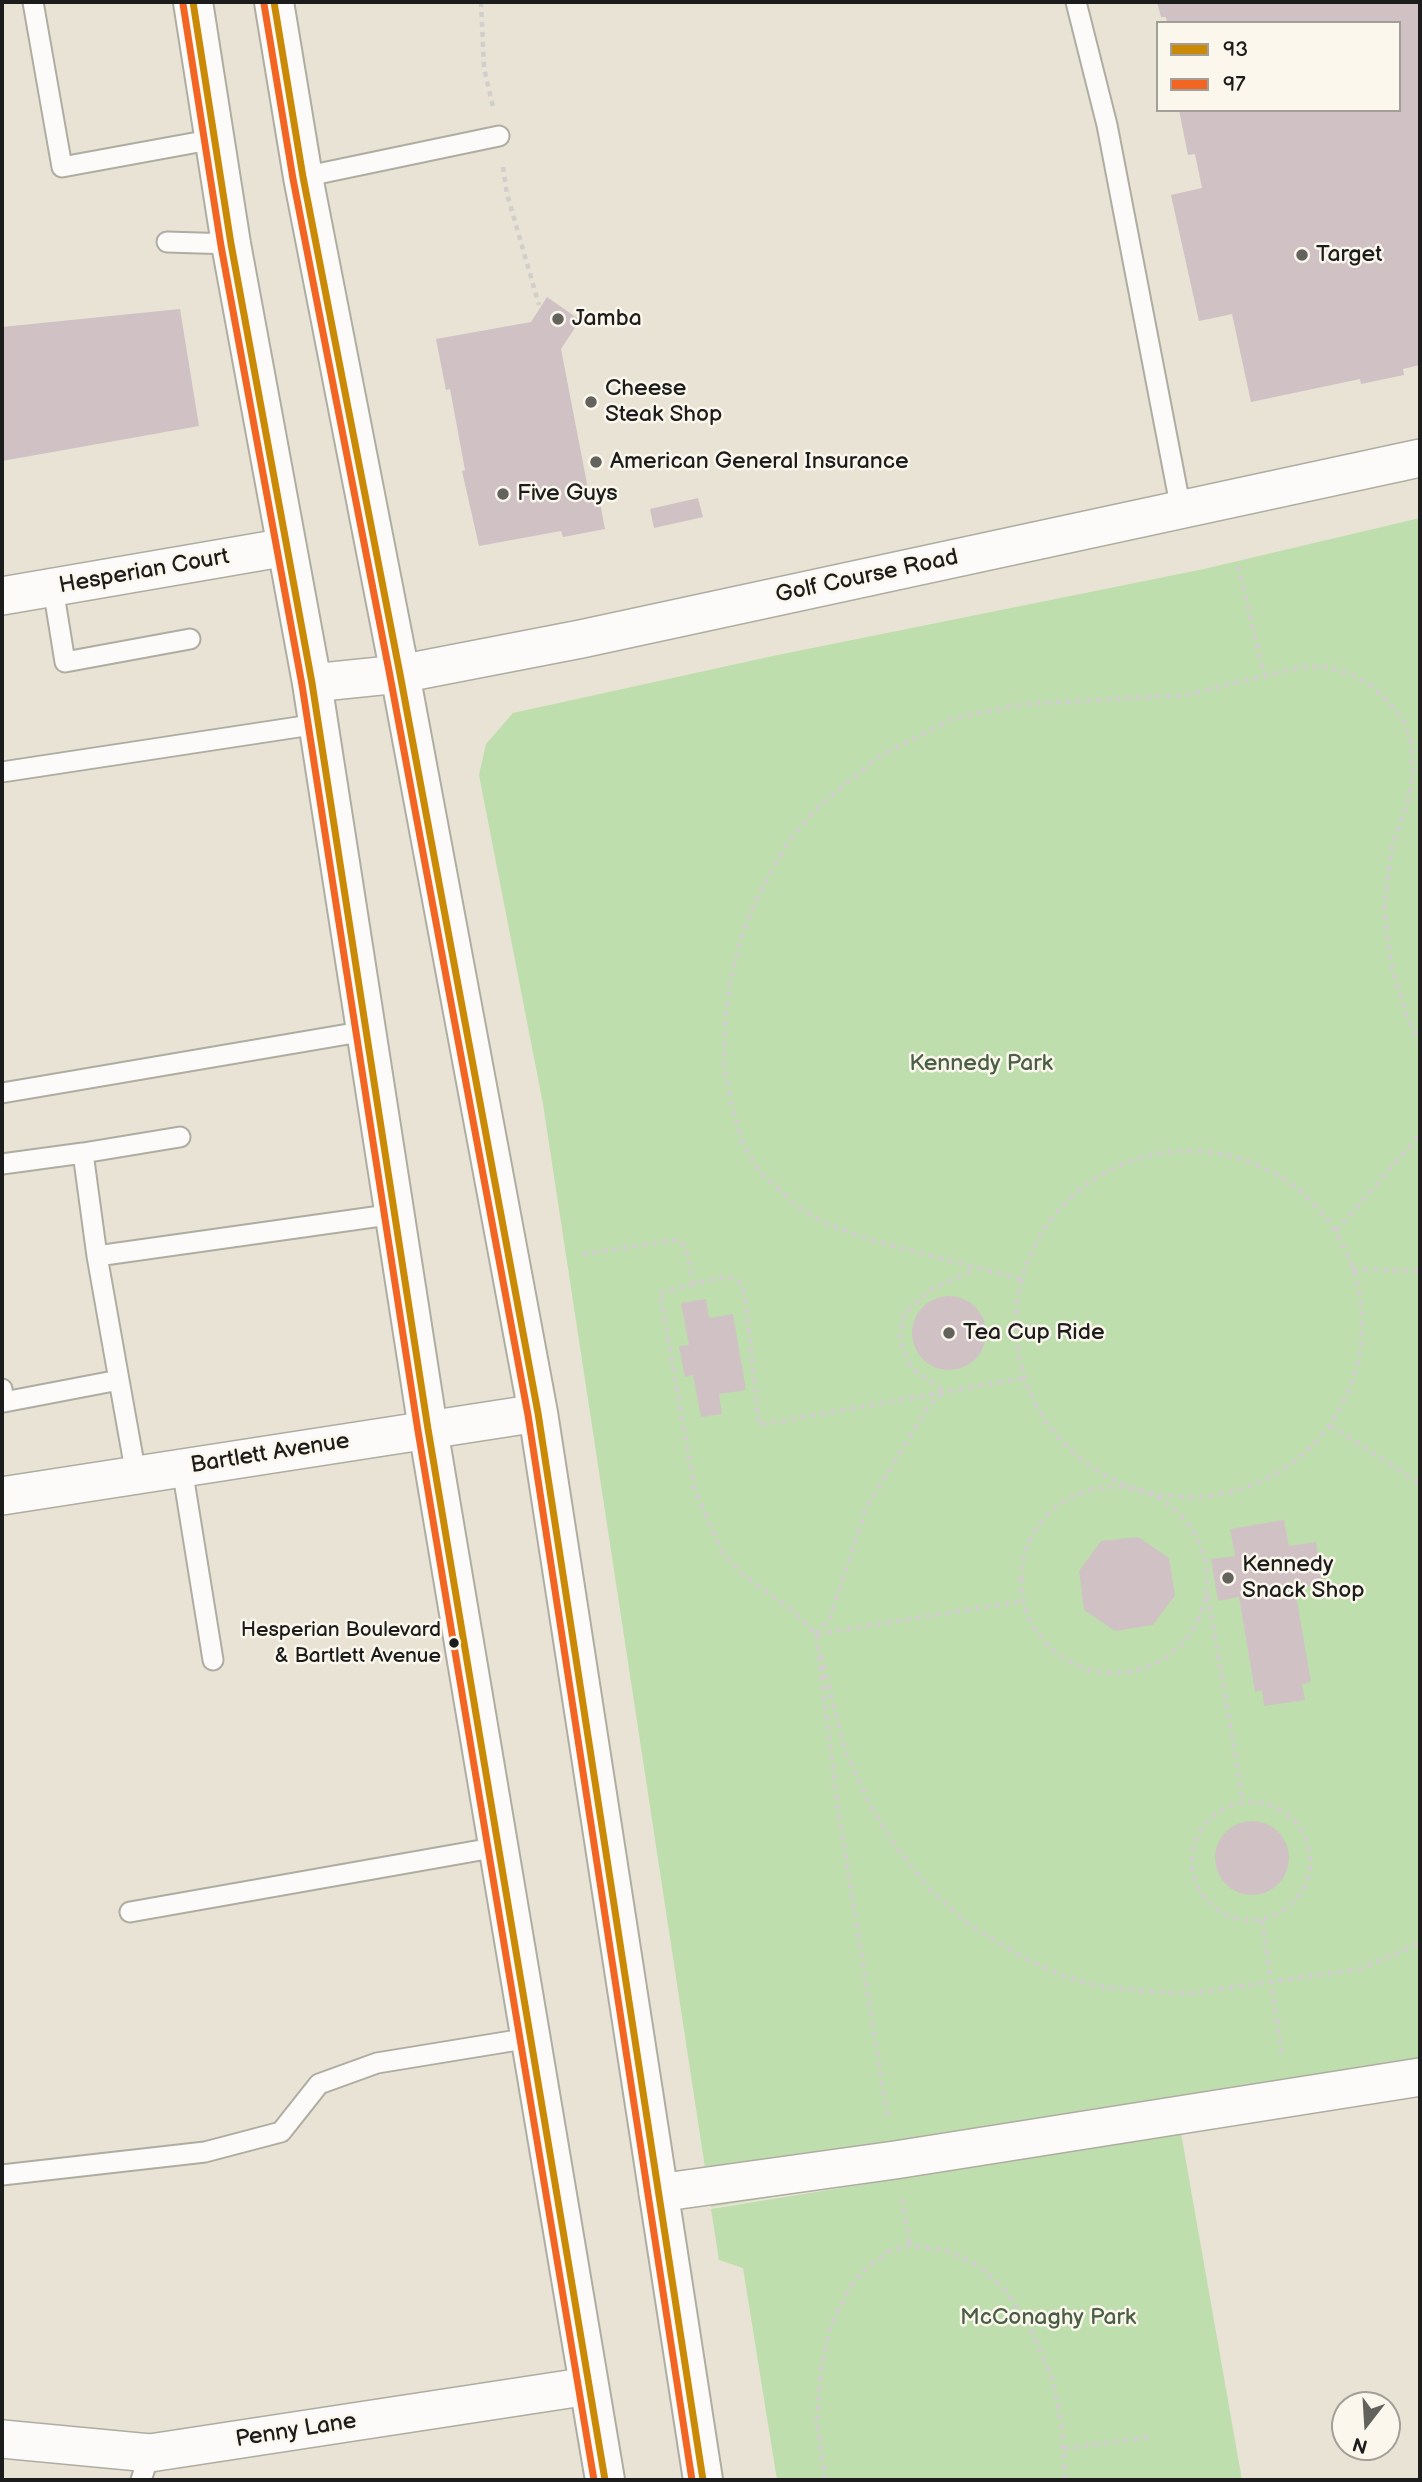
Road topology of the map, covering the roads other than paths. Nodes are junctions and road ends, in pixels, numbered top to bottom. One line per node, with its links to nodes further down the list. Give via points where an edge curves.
1 (33, 2): 6 (lane, via 62,167)
2 (193, 2): 6 (main road)
3 (274, 2): 7 (main road)
4 (1076, 2): 11 (lane, via 1105,114)
5 (499, 136): 7 (lane)
6 (215, 139): 9 (main road)
7 (303, 177): 16 (main road)
8 (167, 242): 9 (lane)
9 (231, 244): 12 (main road)
10 (1420, 458): 11 (street, Golf Course Road)
11 (1181, 510): 16 (street, Golf Course Road)
12 (287, 547): 13 (street, Hesperian Court); 17 (main road)
13 (53, 588): 14 (street, Hesperian Court); 15 (lane, via 65,662)
14 (2, 596)
15 (190, 639)
16 (400, 674): 17 (street, Golf Course Road); 29 (main road)
17 (312, 683): 18 (main road)
18 (318, 724): 19 (lane); 20 (main road)
19 (2, 772)
20 (366, 1031): 21 (lane); 25 (main road)
21 (2, 1093)
22 (180, 1137): 23 (lane)
23 (83, 1153): 24 (lane); 26 (lane)
24 (2, 1164)
25 (395, 1214): 26 (lane); 30 (main road)
26 (97, 1256): 27 (lane)
27 (119, 1380): 28 (lane, via 4,1402); 32 (lane)
28 (2, 1389)
29 (538, 1413): 30 (street, Bartlett Avenue); 40 (main road)
30 (428, 1429): 31 (street, Bartlett Avenue); 35 (main road)
31 (182, 1468): 32 (street, Bartlett Avenue); 34 (lane)
32 (136, 1475): 33 (street, Bartlett Avenue)
33 (2, 1496)
34 (213, 1660)
35 (498, 1847): 36 (lane); 37 (main road)
36 (130, 1912)
37 (530, 2038): 39 (lane, via 377,2063 318,2084 281,2132 205,2152); 41 (main road)
38 (1420, 2077): 40 (street)
39 (2, 2175)
40 (658, 2193): 45 (main road)
41 (589, 2386): 43 (street, Penny Lane); 44 (main road)
42 (2, 2439): 43 (street, Penny Lane)
43 (146, 2467)
44 (605, 2480)
45 (704, 2480)

